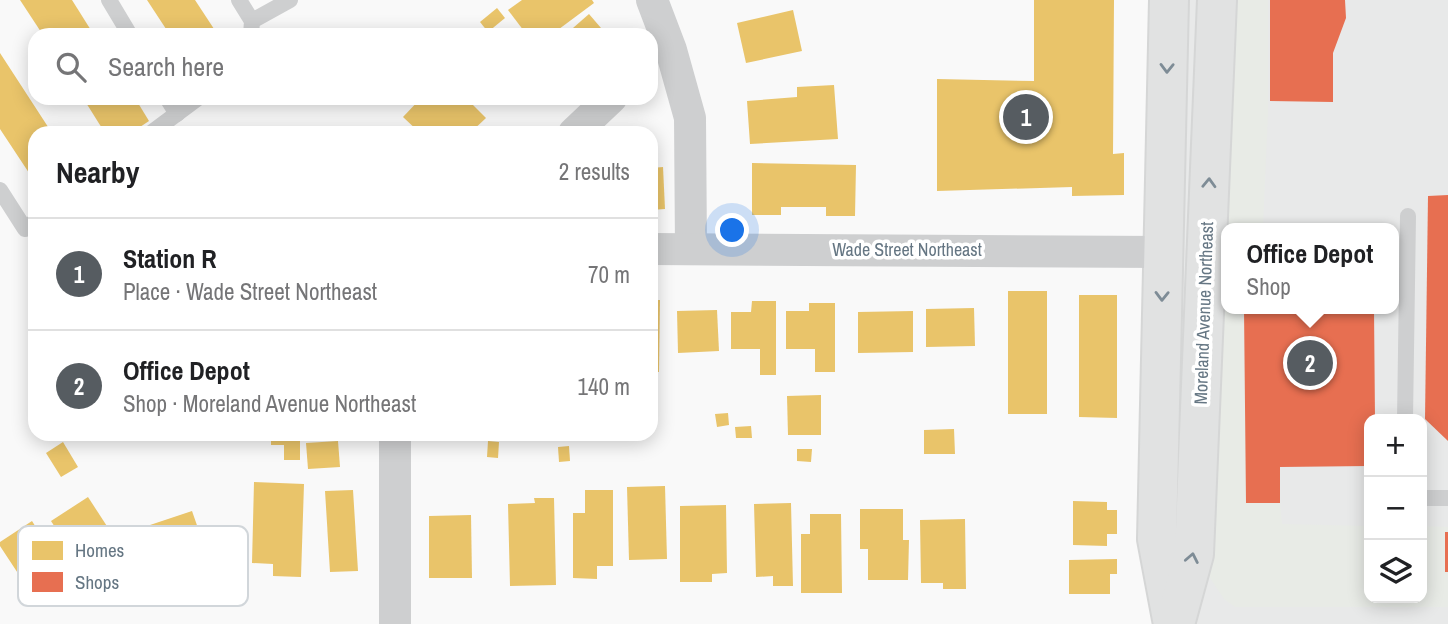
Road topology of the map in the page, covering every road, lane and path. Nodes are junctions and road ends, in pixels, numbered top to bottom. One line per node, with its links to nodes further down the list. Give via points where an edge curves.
1 (109, 0): 7 (lane)
2 (239, 0): 8 (lane)
3 (290, 0): 8 (lane)
4 (652, 0): 9 (street)
5 (1169, 0): 23 (highway, Moreland Avenue Northeast, one-way to 23)
6 (1217, 0): 29 (highway, Moreland Avenue Northeast, one-way to 6, via 1194,554)
7 (126, 28)
8 (251, 28)
9 (656, 28)
10 (658, 38): 11 (street)
11 (661, 57): 22 (street, via 690,118)
12 (171, 105): 15 (lane)
13 (189, 105): 15 (lane)
14 (604, 105): 17 (street)
15 (177, 114): 16 (lane)
16 (161, 126)
17 (582, 126)
18 (0, 190): 20 (lane)
19 (1408, 216): 24 (lane)
20 (28, 227)
21 (658, 249): 22 (street, Wade Street Northeast)
22 (691, 249): 23 (street, Wade Street Northeast)
23 (1163, 252): 29 (highway, Moreland Avenue Northeast, one-way to 29, via 1157,539)
24 (1405, 414)
25 (396, 441): 28 (street)
26 (1427, 498): 27 (lane)
27 (1448, 498)
28 (395, 624)
29 (1174, 624)

